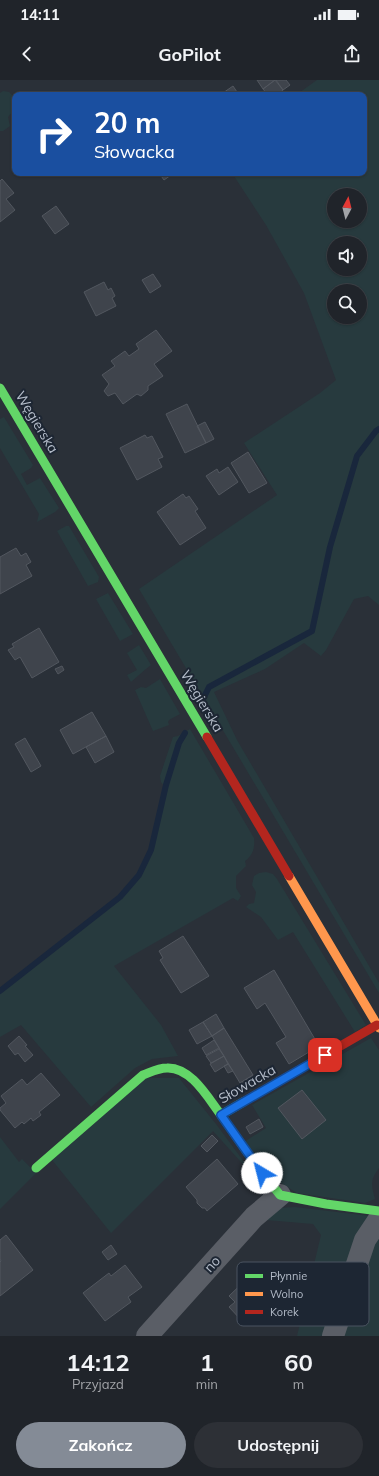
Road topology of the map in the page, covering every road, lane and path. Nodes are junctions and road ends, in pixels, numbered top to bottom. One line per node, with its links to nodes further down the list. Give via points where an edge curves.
1 (0, 388): 2 (main road, Węgierska)
2 (378, 1027): 3 (main road, Słowacka)
3 (221, 1115): 4 (main road, via 198,1085 183,1071 158,1069 143,1076); 5 (main road, Słowacka)
4 (36, 1168)
5 (280, 1195): 6 (main road); 10 (street, no, via 254,1217)
6 (379, 1211)
7 (379, 1219): 8 (street, via 365,1240)
8 (358, 1262)
9 (336, 1326): 11 (street)
10 (147, 1336)
11 (333, 1336)

